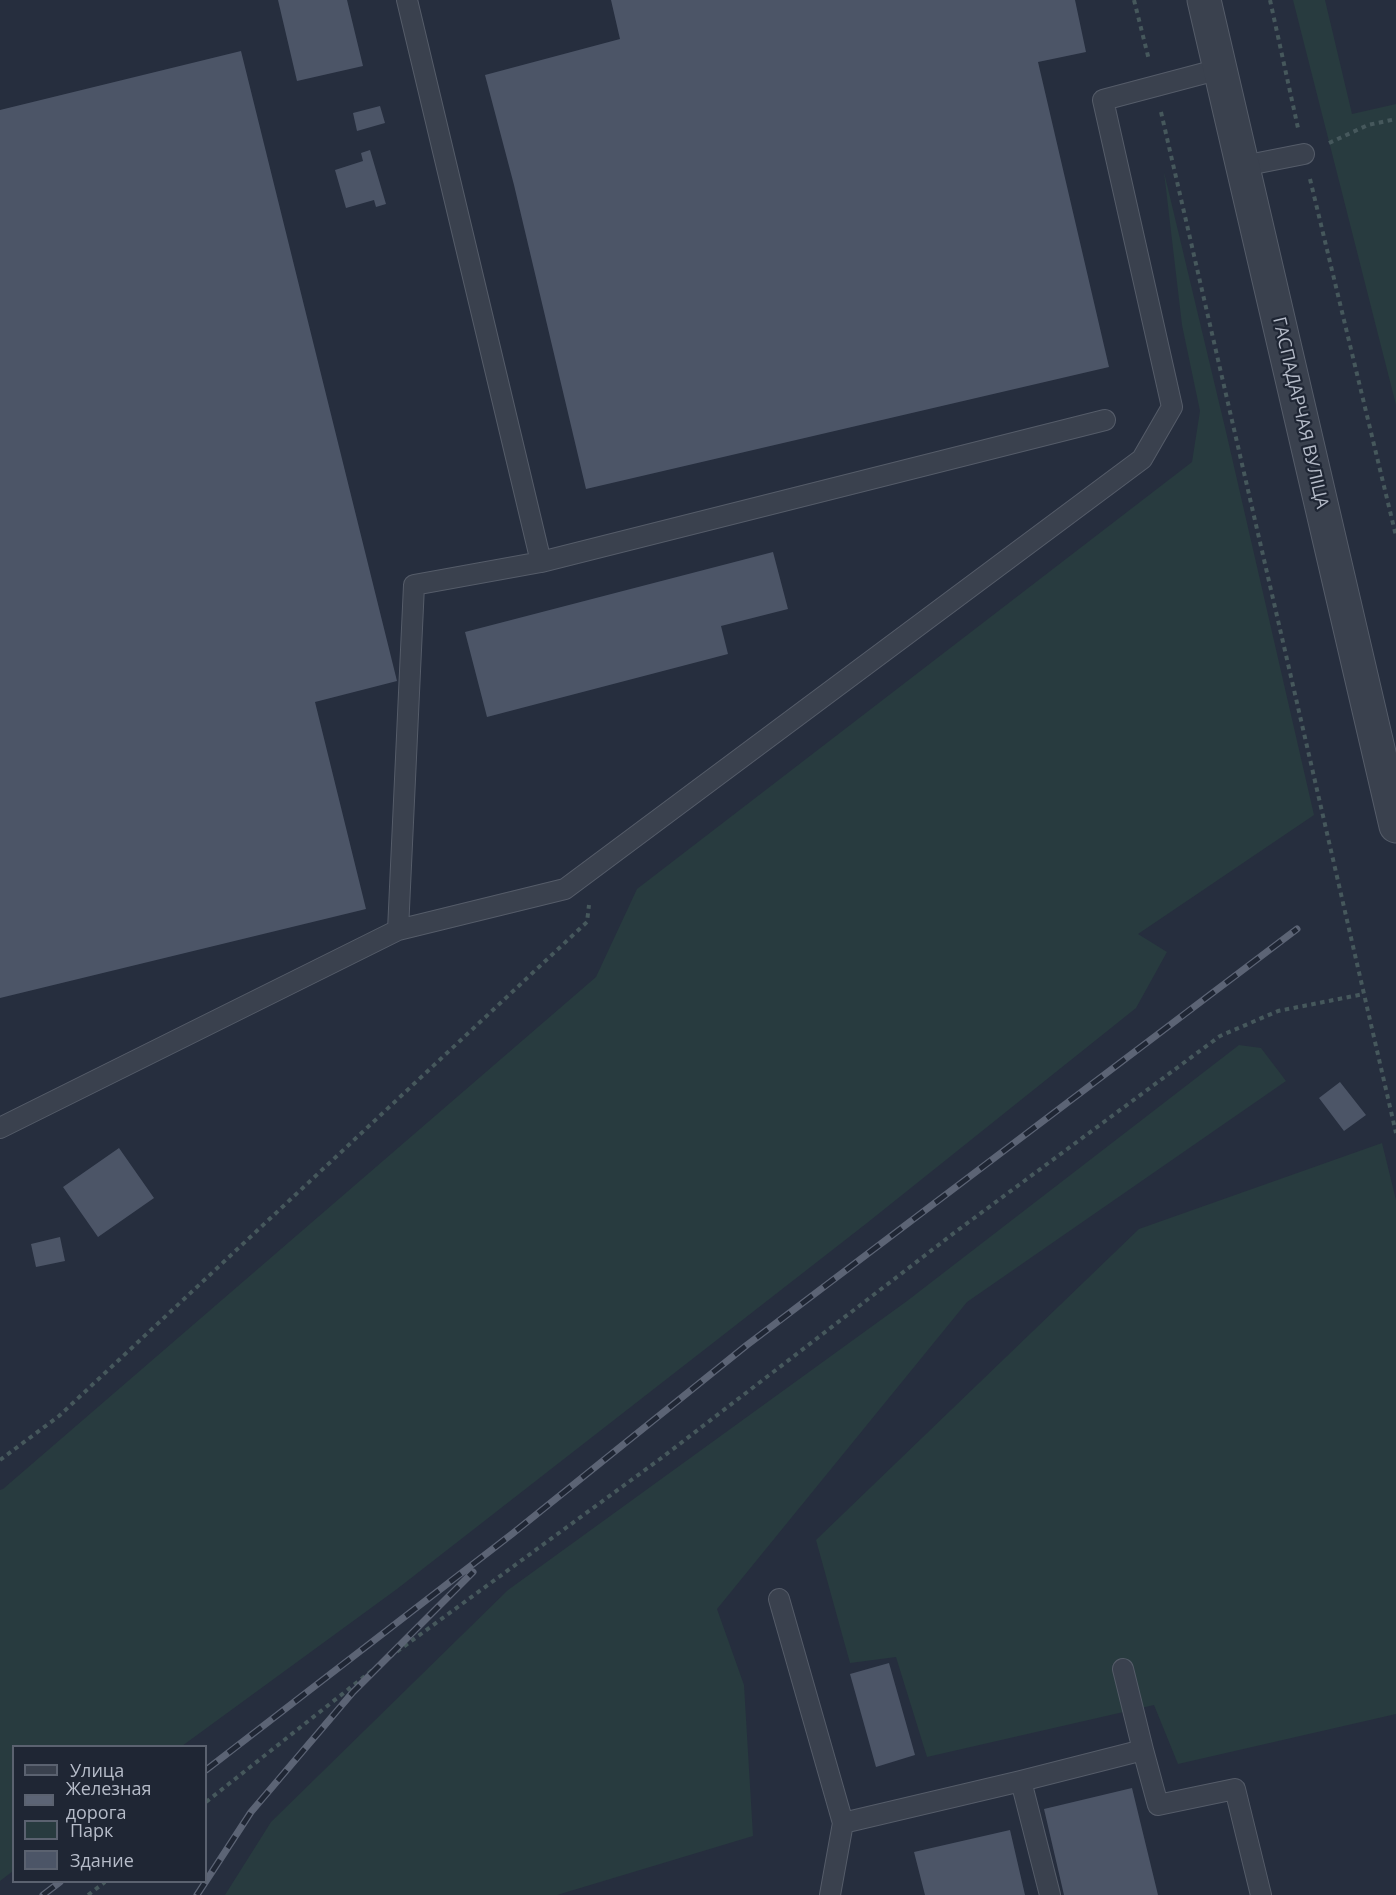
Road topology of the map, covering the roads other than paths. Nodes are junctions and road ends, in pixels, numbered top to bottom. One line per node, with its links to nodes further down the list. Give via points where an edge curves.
1 (407, 0): 7 (lane)
2 (1204, 0): 3 (street, ГАСПАДАРЧАЯ ВУЛІЦА)
3 (1220, 69): 5 (street, ГАСПАДАРЧАЯ ВУЛІЦА); 9 (lane, via 1103,100 1172,407 1142,459 565,889)
4 (1304, 154): 5 (lane)
5 (1243, 166): 8 (street, ГАСПАДАРЧАЯ ВУЛІЦА)
6 (1105, 420): 7 (lane)
7 (541, 562): 9 (lane, via 414,585)
8 (1396, 826)
9 (398, 930): 10 (lane)
10 (0, 1128)
11 (779, 1599): 15 (lane)
12 (1123, 1669): 13 (lane)
13 (1143, 1750): 14 (lane); 18 (lane, via 1158,1805 1235,1789)
14 (1021, 1781): 15 (lane); 17 (lane)
15 (843, 1823): 16 (lane)
16 (830, 1895)
17 (1050, 1895)
18 (1261, 1895)

